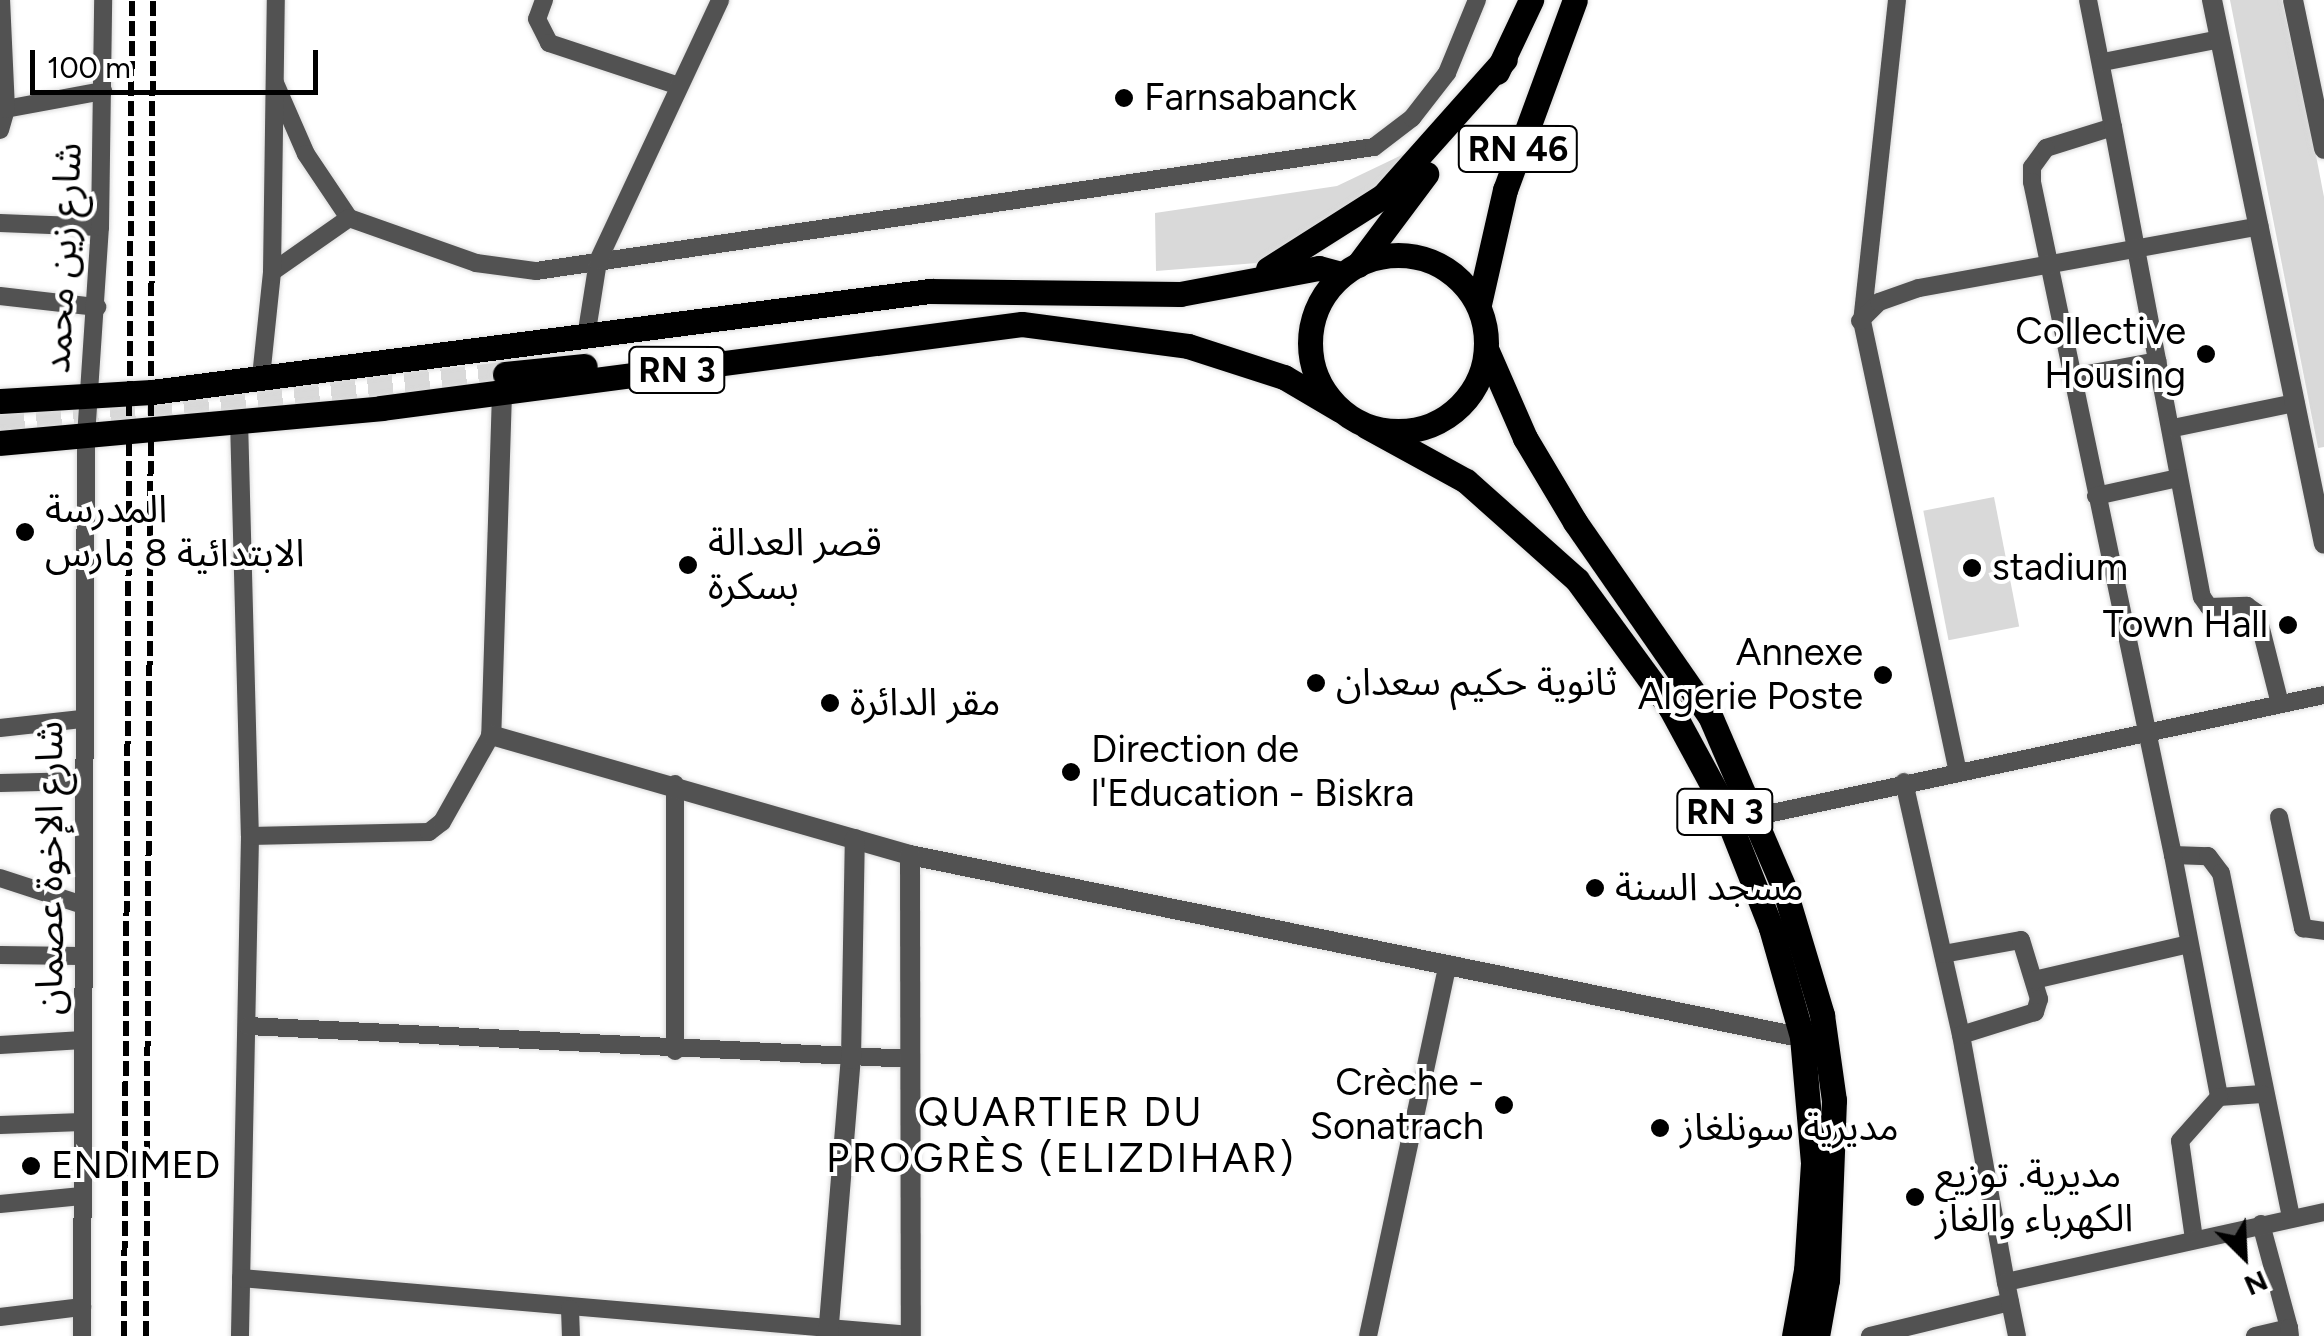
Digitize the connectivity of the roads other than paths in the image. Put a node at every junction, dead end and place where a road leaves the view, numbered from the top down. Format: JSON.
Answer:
{"nodes":[{"id":1,"x":1,"y":0,"type":"edge"},
{"id":2,"x":103,"y":0,"type":"edge"},
{"id":3,"x":276,"y":0,"type":"edge"},
{"id":4,"x":544,"y":0,"type":"edge"},
{"id":5,"x":720,"y":0,"type":"edge"},
{"id":6,"x":1477,"y":0,"type":"edge"},
{"id":7,"x":1532,"y":0,"type":"edge"},
{"id":8,"x":1576,"y":0,"type":"edge"},
{"id":9,"x":1898,"y":0,"type":"edge"},
{"id":10,"x":2088,"y":0,"type":"edge"},
{"id":11,"x":2212,"y":0,"type":"edge"},
{"id":12,"x":2293,"y":0,"type":"edge"},
{"id":13,"x":2220,"y":38,"type":"junction"},
{"id":14,"x":1505,"y":60,"type":"junction"},
{"id":15,"x":2103,"y":62,"type":"junction"},
{"id":16,"x":275,"y":83,"type":"junction"},
{"id":17,"x":679,"y":86,"type":"junction"},
{"id":18,"x":102,"y":91,"type":"junction"},
{"id":19,"x":3,"y":110,"type":"edge"},
{"id":20,"x":2113,"y":127,"type":"junction"},
{"id":21,"x":0,"y":130,"type":"edge"},
{"id":22,"x":2324,"y":149,"type":"edge"},
{"id":23,"x":349,"y":218,"type":"junction"},
{"id":24,"x":0,"y":223,"type":"edge"},
{"id":25,"x":100,"y":226,"type":"junction"},
{"id":26,"x":2258,"y":226,"type":"junction"},
{"id":27,"x":2138,"y":248,"type":"junction"},
{"id":28,"x":598,"y":261,"type":"junction"},
{"id":29,"x":2046,"y":266,"type":"junction"},
{"id":30,"x":1350,"y":269,"type":"junction"},
{"id":31,"x":272,"y":272,"type":"junction"},
{"id":32,"x":1226,"y":288,"type":"junction"},
{"id":33,"x":992,"y":292,"type":"junction"},
{"id":34,"x":0,"y":296,"type":"edge"},
{"id":35,"x":1480,"y":304,"type":"junction"},
{"id":36,"x":97,"y":306,"type":"junction"},
{"id":37,"x":1856,"y":322,"type":"junction"},
{"id":38,"x":586,"y":337,"type":"junction"},
{"id":39,"x":1486,"y":351,"type":"junction"},
{"id":40,"x":2158,"y":361,"type":"junction"},
{"id":41,"x":261,"y":377,"type":"junction"},
{"id":42,"x":504,"y":377,"type":"junction"},
{"id":43,"x":2071,"y":377,"type":"junction"},
{"id":44,"x":88,"y":399,"type":"junction"},
{"id":45,"x":0,"y":401,"type":"edge"},
{"id":46,"x":2295,"y":403,"type":"junction"},
{"id":47,"x":1340,"y":410,"type":"junction"},
{"id":48,"x":239,"y":420,"type":"junction"},
{"id":49,"x":1366,"y":426,"type":"junction"},
{"id":50,"x":2173,"y":428,"type":"junction"},
{"id":51,"x":86,"y":437,"type":"junction"},
{"id":52,"x":0,"y":443,"type":"edge"},
{"id":53,"x":2316,"y":466,"type":"edge"},
{"id":54,"x":2178,"y":478,"type":"junction"},
{"id":55,"x":2096,"y":496,"type":"junction"},
{"id":56,"x":2324,"y":544,"type":"edge"},
{"id":57,"x":2324,"y":695,"type":"edge"},
{"id":58,"x":2280,"y":704,"type":"junction"},
{"id":59,"x":82,"y":719,"type":"junction"},
{"id":60,"x":0,"y":728,"type":"edge"},
{"id":61,"x":2146,"y":733,"type":"junction"},
{"id":62,"x":491,"y":735,"type":"junction"},
{"id":63,"x":1958,"y":772,"type":"junction"},
{"id":64,"x":82,"y":781,"type":"junction"},
{"id":65,"x":1904,"y":782,"type":"junction"},
{"id":66,"x":0,"y":783,"type":"edge"},
{"id":67,"x":675,"y":784,"type":"junction"},
{"id":68,"x":1756,"y":813,"type":"junction"},
{"id":69,"x":2279,"y":817,"type":"dead end"},
{"id":70,"x":1731,"y":827,"type":"junction"},
{"id":71,"x":250,"y":836,"type":"junction"},
{"id":72,"x":855,"y":839,"type":"junction"},
{"id":73,"x":910,"y":855,"type":"junction"},
{"id":74,"x":2173,"y":856,"type":"junction"},
{"id":75,"x":0,"y":878,"type":"edge"},
{"id":76,"x":80,"y":904,"type":"junction"},
{"id":77,"x":2324,"y":931,"type":"edge"},
{"id":78,"x":2189,"y":944,"type":"junction"},
{"id":79,"x":1943,"y":954,"type":"junction"},
{"id":80,"x":0,"y":955,"type":"edge"},
{"id":81,"x":82,"y":956,"type":"junction"},
{"id":82,"x":1447,"y":966,"type":"junction"},
{"id":83,"x":2034,"y":980,"type":"junction"},
{"id":84,"x":248,"y":1026,"type":"junction"},
{"id":85,"x":1961,"y":1035,"type":"junction"},
{"id":86,"x":83,"y":1040,"type":"junction"},
{"id":87,"x":1814,"y":1040,"type":"junction"},
{"id":88,"x":0,"y":1044,"type":"edge"},
{"id":89,"x":676,"y":1050,"type":"junction"},
{"id":90,"x":851,"y":1059,"type":"junction"},
{"id":91,"x":912,"y":1059,"type":"junction"},
{"id":92,"x":2262,"y":1094,"type":"junction"},
{"id":93,"x":2219,"y":1097,"type":"junction"},
{"id":94,"x":82,"y":1122,"type":"junction"},
{"id":95,"x":0,"y":1125,"type":"edge"},
{"id":96,"x":82,"y":1196,"type":"junction"},
{"id":97,"x":0,"y":1204,"type":"edge"},
{"id":98,"x":1821,"y":1209,"type":"junction"},
{"id":99,"x":2324,"y":1212,"type":"edge"},
{"id":100,"x":2291,"y":1218,"type":"junction"},
{"id":101,"x":2261,"y":1224,"type":"junction"},
{"id":102,"x":2194,"y":1239,"type":"junction"},
{"id":103,"x":241,"y":1278,"type":"junction"},
{"id":104,"x":2006,"y":1282,"type":"junction"},
{"id":105,"x":2010,"y":1302,"type":"junction"},
{"id":106,"x":82,"y":1307,"type":"junction"},
{"id":107,"x":570,"y":1309,"type":"junction"},
{"id":108,"x":0,"y":1317,"type":"edge"},
{"id":109,"x":2290,"y":1332,"type":"edge"},
{"id":110,"x":828,"y":1333,"type":"edge"},
{"id":111,"x":82,"y":1336,"type":"edge"},
{"id":112,"x":240,"y":1336,"type":"edge"},
{"id":113,"x":571,"y":1336,"type":"edge"},
{"id":114,"x":912,"y":1336,"type":"edge"},
{"id":115,"x":1368,"y":1336,"type":"edge"},
{"id":116,"x":1794,"y":1336,"type":"edge"},
{"id":117,"x":1816,"y":1336,"type":"edge"},
{"id":118,"x":1870,"y":1336,"type":"edge"},
{"id":119,"x":2018,"y":1336,"type":"edge"},
{"id":120,"x":2255,"y":1336,"type":"edge"}],
"edges":[{"from":1,"to":19,"type":"street"},
{"from":2,"to":18,"type":"street","name":"شارع زين محمد"},
{"from":3,"to":16,"type":"street"},
{"from":4,"to":17,"type":"street"},
{"from":5,"to":17,"type":"street"},
{"from":6,"to":28,"type":"street"},
{"from":7,"to":14,"type":"main road","number":"RN 46"},
{"from":8,"to":35,"type":"main road","number":"RN 46"},
{"from":9,"to":37,"type":"street"},
{"from":10,"to":15,"type":"street"},
{"from":11,"to":13,"type":"street"},
{"from":12,"to":22,"type":"street"},
{"from":13,"to":15,"type":"street"},
{"from":13,"to":26,"type":"street"},
{"from":14,"to":30,"type":"main road","number":"RN 46"},
{"from":14,"to":32,"type":"main road"},
{"from":15,"to":20,"type":"street"},
{"from":16,"to":23,"type":"street"},
{"from":16,"to":31,"type":"street"},
{"from":17,"to":28,"type":"street"},
{"from":18,"to":19,"type":"street"},
{"from":18,"to":25,"type":"street","name":"شارع زين محمد"},
{"from":19,"to":21,"type":"street"},
{"from":20,"to":27,"type":"street"},
{"from":20,"to":29,"type":"street"},
{"from":23,"to":28,"type":"street"},
{"from":23,"to":31,"type":"street"},
{"from":24,"to":25,"type":"street"},
{"from":25,"to":36,"type":"street","name":"شارع زين محمد"},
{"from":26,"to":27,"type":"street"},
{"from":26,"to":46,"type":"street"},
{"from":27,"to":29,"type":"street"},
{"from":27,"to":40,"type":"street"},
{"from":28,"to":38,"type":"street"},
{"from":29,"to":37,"type":"street"},
{"from":29,"to":43,"type":"street"},
{"from":30,"to":32,"type":"main road","number":"RN 3"},
{"from":30,"to":35,"type":"main road"},
{"from":30,"to":47,"type":"main road"},
{"from":31,"to":41,"type":"street"},
{"from":32,"to":33,"type":"main road","number":"RN 3"},
{"from":33,"to":38,"type":"main road","number":"RN 3"},
{"from":33,"to":42,"type":"main road","number":"RN 3"},
{"from":34,"to":36,"type":"street"},
{"from":35,"to":39,"type":"main road"},
{"from":36,"to":44,"type":"street","name":"شارع زين محمد"},
{"from":37,"to":63,"type":"street"},
{"from":38,"to":41,"type":"main road","number":"RN 3"},
{"from":39,"to":49,"type":"main road"},
{"from":39,"to":68,"type":"main road","number":"RN 3"},
{"from":40,"to":43,"type":"street"},
{"from":40,"to":50,"type":"street"},
{"from":41,"to":44,"type":"main road","number":"RN 3"},
{"from":42,"to":47,"type":"main road","number":"RN 3"},
{"from":42,"to":48,"type":"main road","number":"RN 3"},
{"from":42,"to":62,"type":"street"},
{"from":43,"to":55,"type":"street"},
{"from":44,"to":45,"type":"main road","number":"RN 3"},
{"from":44,"to":51,"type":"street","name":"شارع الإخوة عصمان"},
{"from":46,"to":50,"type":"street"},
{"from":46,"to":53,"type":"street"},
{"from":47,"to":49,"type":"main road"},
{"from":48,"to":51,"type":"main road","number":"RN 3"},
{"from":48,"to":71,"type":"street"},
{"from":49,"to":70,"type":"main road","number":"RN 3"},
{"from":50,"to":54,"type":"street"},
{"from":51,"to":52,"type":"main road","number":"RN 3"},
{"from":51,"to":59,"type":"street","name":"شارع الإخوة عصمان"},
{"from":53,"to":56,"type":"street"},
{"from":54,"to":55,"type":"street"},
{"from":54,"to":58,"type":"street"},
{"from":55,"to":61,"type":"street"},
{"from":57,"to":58,"type":"street"},
{"from":58,"to":61,"type":"street"},
{"from":59,"to":60,"type":"street"},
{"from":59,"to":64,"type":"street","name":"شارع الإخوة عصمان"},
{"from":61,"to":63,"type":"street"},
{"from":61,"to":74,"type":"street"},
{"from":62,"to":67,"type":"street"},
{"from":62,"to":71,"type":"street"},
{"from":63,"to":65,"type":"street"},
{"from":64,"to":66,"type":"street"},
{"from":64,"to":76,"type":"street","name":"شارع الإخوة عصمان"},
{"from":65,"to":68,"type":"street"},
{"from":65,"to":79,"type":"street"},
{"from":67,"to":72,"type":"street"},
{"from":67,"to":89,"type":"street"},
{"from":68,"to":70,"type":"street"},
{"from":68,"to":87,"type":"main road","number":"RN 3"},
{"from":69,"to":77,"type":"street"},
{"from":70,"to":87,"type":"main road","number":"RN 3"},
{"from":71,"to":84,"type":"street"},
{"from":72,"to":73,"type":"street"},
{"from":72,"to":90,"type":"street"},
{"from":73,"to":82,"type":"street"},
{"from":73,"to":91,"type":"street"},
{"from":74,"to":78,"type":"street"},
{"from":74,"to":92,"type":"street"},
{"from":75,"to":76,"type":"street"},
{"from":76,"to":81,"type":"street","name":"شارع الإخوة عصمان"},
{"from":78,"to":83,"type":"street"},
{"from":78,"to":93,"type":"street"},
{"from":79,"to":83,"type":"street"},
{"from":79,"to":85,"type":"street"},
{"from":80,"to":81,"type":"street"},
{"from":81,"to":86,"type":"street","name":"شارع الإخوة عصمان"},
{"from":82,"to":87,"type":"street"},
{"from":82,"to":115,"type":"street"},
{"from":83,"to":85,"type":"street"},
{"from":84,"to":89,"type":"street"},
{"from":84,"to":103,"type":"street"},
{"from":85,"to":104,"type":"street"},
{"from":86,"to":88,"type":"street"},
{"from":86,"to":94,"type":"street","name":"شارع الإخوة عصمان"},
{"from":87,"to":98,"type":"main road","number":"RN 3"},
{"from":89,"to":90,"type":"street"},
{"from":90,"to":91,"type":"street"},
{"from":90,"to":110,"type":"street"},
{"from":91,"to":114,"type":"street"},
{"from":92,"to":93,"type":"street"},
{"from":92,"to":100,"type":"street"},
{"from":93,"to":102,"type":"street"},
{"from":94,"to":95,"type":"street"},
{"from":94,"to":96,"type":"street","name":"شارع الإخوة عصمان"},
{"from":96,"to":97,"type":"street"},
{"from":96,"to":106,"type":"street","name":"شارع الإخوة عصمان"},
{"from":98,"to":116,"type":"main road","number":"RN 3"},
{"from":98,"to":117,"type":"main road","number":"RN 3"},
{"from":99,"to":100,"type":"street"},
{"from":100,"to":101,"type":"street"},
{"from":101,"to":102,"type":"street"},
{"from":101,"to":109,"type":"street"},
{"from":102,"to":104,"type":"street"},
{"from":103,"to":107,"type":"street"},
{"from":103,"to":112,"type":"street"},
{"from":104,"to":105,"type":"street"},
{"from":105,"to":118,"type":"street"},
{"from":105,"to":119,"type":"street"},
{"from":106,"to":108,"type":"street"},
{"from":106,"to":111,"type":"street","name":"شارع الإخوة عصمان"},
{"from":107,"to":110,"type":"street"},
{"from":107,"to":113,"type":"street"},
{"from":109,"to":120,"type":"street"},
{"from":110,"to":114,"type":"street"}]}
